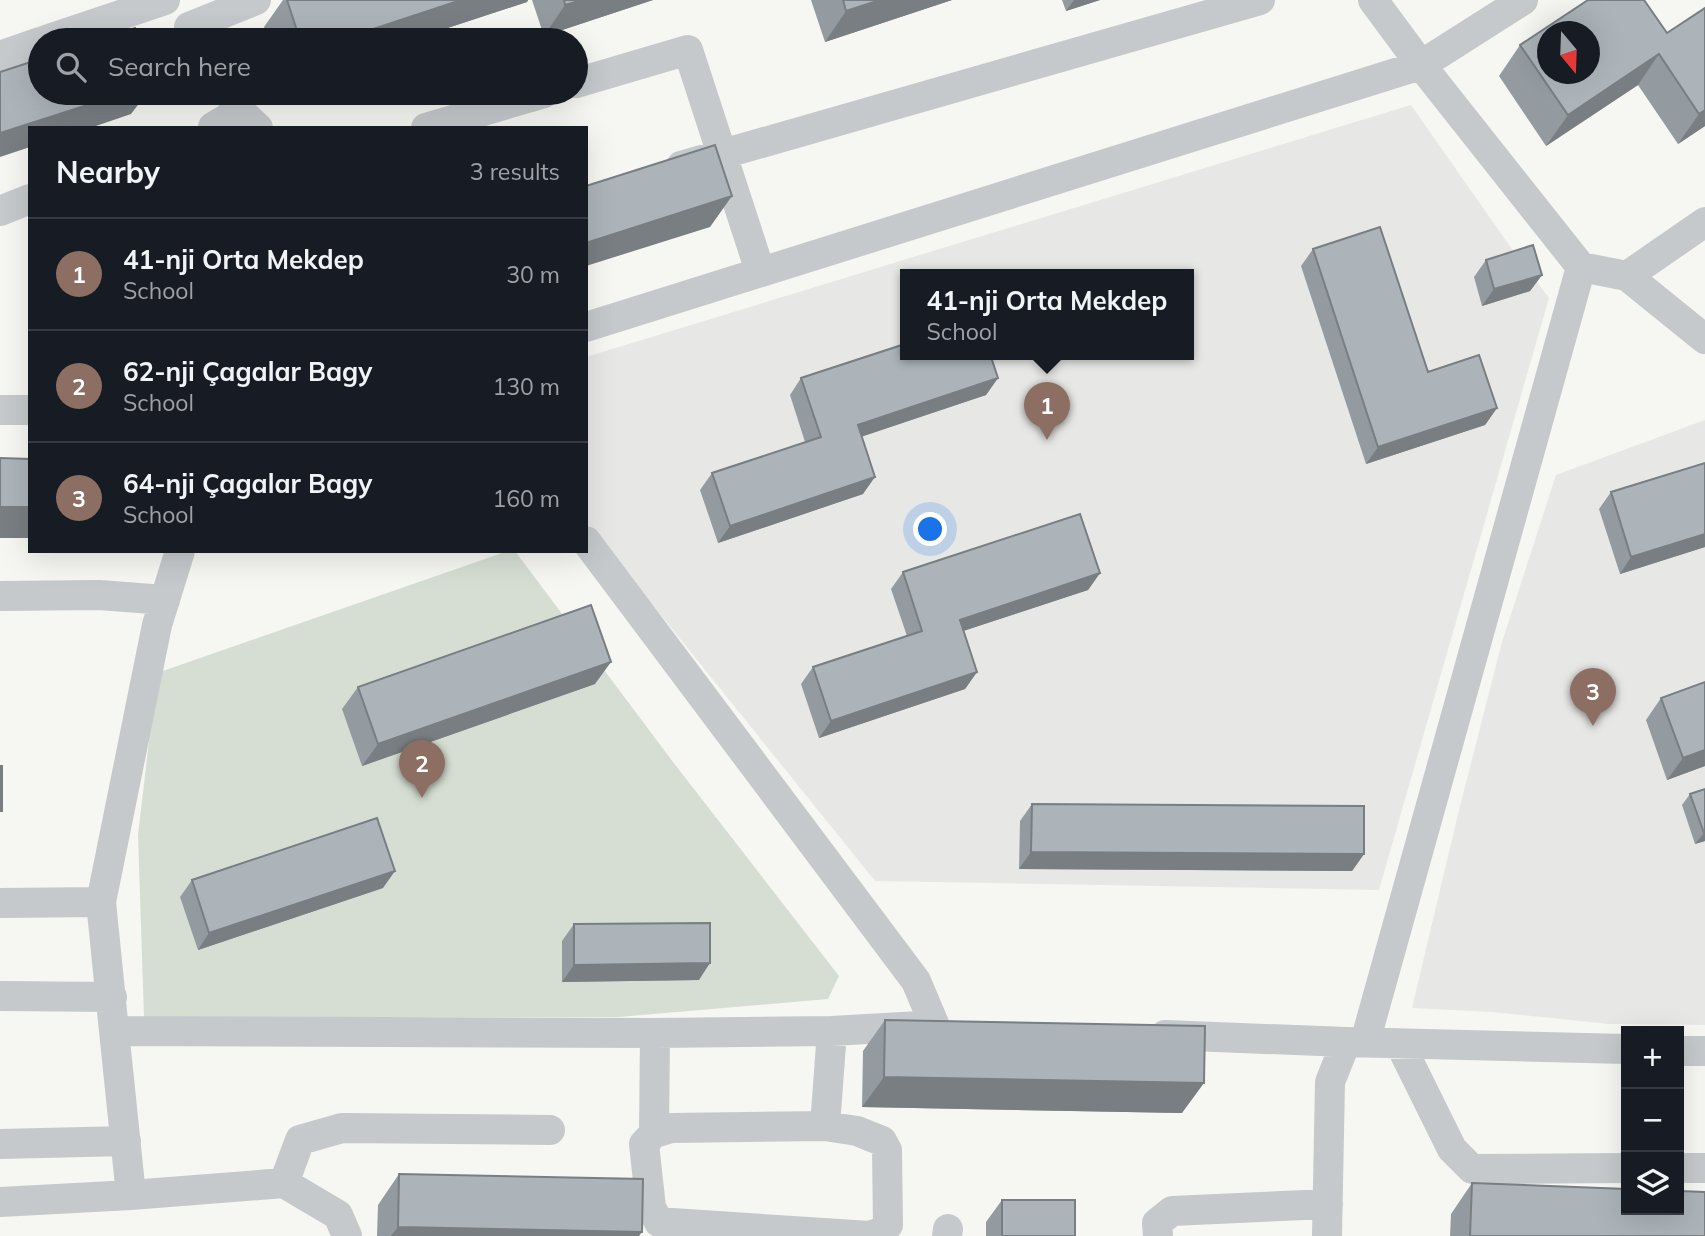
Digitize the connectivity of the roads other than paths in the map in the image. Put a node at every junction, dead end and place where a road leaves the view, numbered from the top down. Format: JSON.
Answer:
{"nodes":[{"id":1,"x":166,"y":0,"type":"edge"},
{"id":2,"x":256,"y":0,"type":"edge"},
{"id":3,"x":1260,"y":0,"type":"edge"},
{"id":4,"x":1373,"y":0,"type":"edge"},
{"id":5,"x":1523,"y":0,"type":"edge"},
{"id":6,"x":82,"y":28,"type":"edge"},
{"id":7,"x":189,"y":28,"type":"edge"},
{"id":8,"x":203,"y":28,"type":"edge"},
{"id":9,"x":28,"y":46,"type":"edge"},
{"id":10,"x":0,"y":56,"type":"edge"},
{"id":11,"x":1421,"y":65,"type":"junction"},
{"id":12,"x":588,"y":79,"type":"edge"},
{"id":13,"x":504,"y":105,"type":"edge"},
{"id":14,"x":243,"y":110,"type":"edge"},
{"id":15,"x":214,"y":126,"type":"edge"},
{"id":16,"x":433,"y":126,"type":"edge"},
{"id":17,"x":721,"y":155,"type":"junction"},
{"id":18,"x":660,"y":172,"type":"edge"},
{"id":19,"x":28,"y":200,"type":"edge"},
{"id":20,"x":0,"y":211,"type":"edge"},
{"id":21,"x":1705,"y":222,"type":"edge"},
{"id":22,"x":1581,"y":267,"type":"junction"},
{"id":23,"x":760,"y":271,"type":"junction"},
{"id":24,"x":1627,"y":276,"type":"junction"},
{"id":25,"x":588,"y":326,"type":"edge"},
{"id":26,"x":1705,"y":339,"type":"edge"},
{"id":27,"x":0,"y":410,"type":"edge"},
{"id":28,"x":28,"y":410,"type":"edge"},
{"id":29,"x":588,"y":544,"type":"edge"},
{"id":30,"x":179,"y":553,"type":"edge"},
{"id":31,"x":0,"y":596,"type":"edge"},
{"id":32,"x":165,"y":600,"type":"junction"},
{"id":33,"x":101,"y":902,"type":"junction"},
{"id":34,"x":0,"y":903,"type":"edge"},
{"id":35,"x":0,"y":996,"type":"edge"},
{"id":36,"x":112,"y":997,"type":"junction"},
{"id":37,"x":114,"y":1031,"type":"junction"},
{"id":38,"x":832,"y":1031,"type":"junction"},
{"id":39,"x":654,"y":1033,"type":"junction"},
{"id":40,"x":1141,"y":1034,"type":"edge"},
{"id":41,"x":1356,"y":1042,"type":"junction"},
{"id":42,"x":1400,"y":1044,"type":"junction"},
{"id":43,"x":1621,"y":1049,"type":"edge"},
{"id":44,"x":1684,"y":1051,"type":"edge"},
{"id":45,"x":1705,"y":1051,"type":"edge"},
{"id":46,"x":825,"y":1125,"type":"junction"},
{"id":47,"x":550,"y":1130,"type":"dead end"},
{"id":48,"x":654,"y":1133,"type":"junction"},
{"id":49,"x":126,"y":1141,"type":"junction"},
{"id":50,"x":0,"y":1144,"type":"edge"},
{"id":51,"x":1621,"y":1168,"type":"edge"},
{"id":52,"x":1684,"y":1168,"type":"edge"},
{"id":53,"x":1705,"y":1168,"type":"edge"},
{"id":54,"x":284,"y":1183,"type":"junction"},
{"id":55,"x":131,"y":1195,"type":"junction"},
{"id":56,"x":0,"y":1202,"type":"edge"},
{"id":57,"x":1328,"y":1204,"type":"junction"},
{"id":58,"x":347,"y":1236,"type":"edge"},
{"id":59,"x":1158,"y":1236,"type":"edge"},
{"id":60,"x":1327,"y":1236,"type":"edge"}],
"edges":[{"from":1,"to":6,"type":"street"},
{"from":1,"to":7,"type":"street"},
{"from":2,"to":8,"type":"street"},
{"from":3,"to":17,"type":"street"},
{"from":4,"to":11,"type":"street"},
{"from":5,"to":11,"type":"street"},
{"from":9,"to":10,"type":"street"},
{"from":11,"to":22,"type":"street"},
{"from":11,"to":23,"type":"street"},
{"from":12,"to":17,"type":"street"},
{"from":13,"to":16,"type":"street"},
{"from":14,"to":15,"type":"street"},
{"from":17,"to":18,"type":"street"},
{"from":17,"to":23,"type":"street"},
{"from":19,"to":20,"type":"street"},
{"from":21,"to":24,"type":"street"},
{"from":22,"to":24,"type":"street"},
{"from":22,"to":41,"type":"street"},
{"from":23,"to":25,"type":"street"},
{"from":24,"to":26,"type":"street"},
{"from":27,"to":28,"type":"street"},
{"from":29,"to":38,"type":"street"},
{"from":30,"to":32,"type":"street"},
{"from":31,"to":32,"type":"street"},
{"from":32,"to":33,"type":"street"},
{"from":33,"to":34,"type":"street"},
{"from":33,"to":36,"type":"street"},
{"from":35,"to":36,"type":"street"},
{"from":36,"to":37,"type":"street"},
{"from":37,"to":39,"type":"street"},
{"from":37,"to":49,"type":"street"},
{"from":38,"to":39,"type":"street"},
{"from":38,"to":46,"type":"street"},
{"from":39,"to":48,"type":"street"},
{"from":40,"to":41,"type":"street"},
{"from":41,"to":42,"type":"street"},
{"from":41,"to":57,"type":"street"},
{"from":42,"to":43,"type":"street"},
{"from":42,"to":51,"type":"street"},
{"from":44,"to":45,"type":"street"},
{"from":46,"to":48,"type":"street"},
{"from":46,"to":48,"type":"street"},
{"from":47,"to":54,"type":"street"},
{"from":49,"to":50,"type":"street"},
{"from":49,"to":55,"type":"street"},
{"from":52,"to":53,"type":"street"},
{"from":54,"to":55,"type":"street"},
{"from":54,"to":58,"type":"street"},
{"from":55,"to":56,"type":"street"},
{"from":57,"to":59,"type":"street"},
{"from":57,"to":60,"type":"street"}]}
